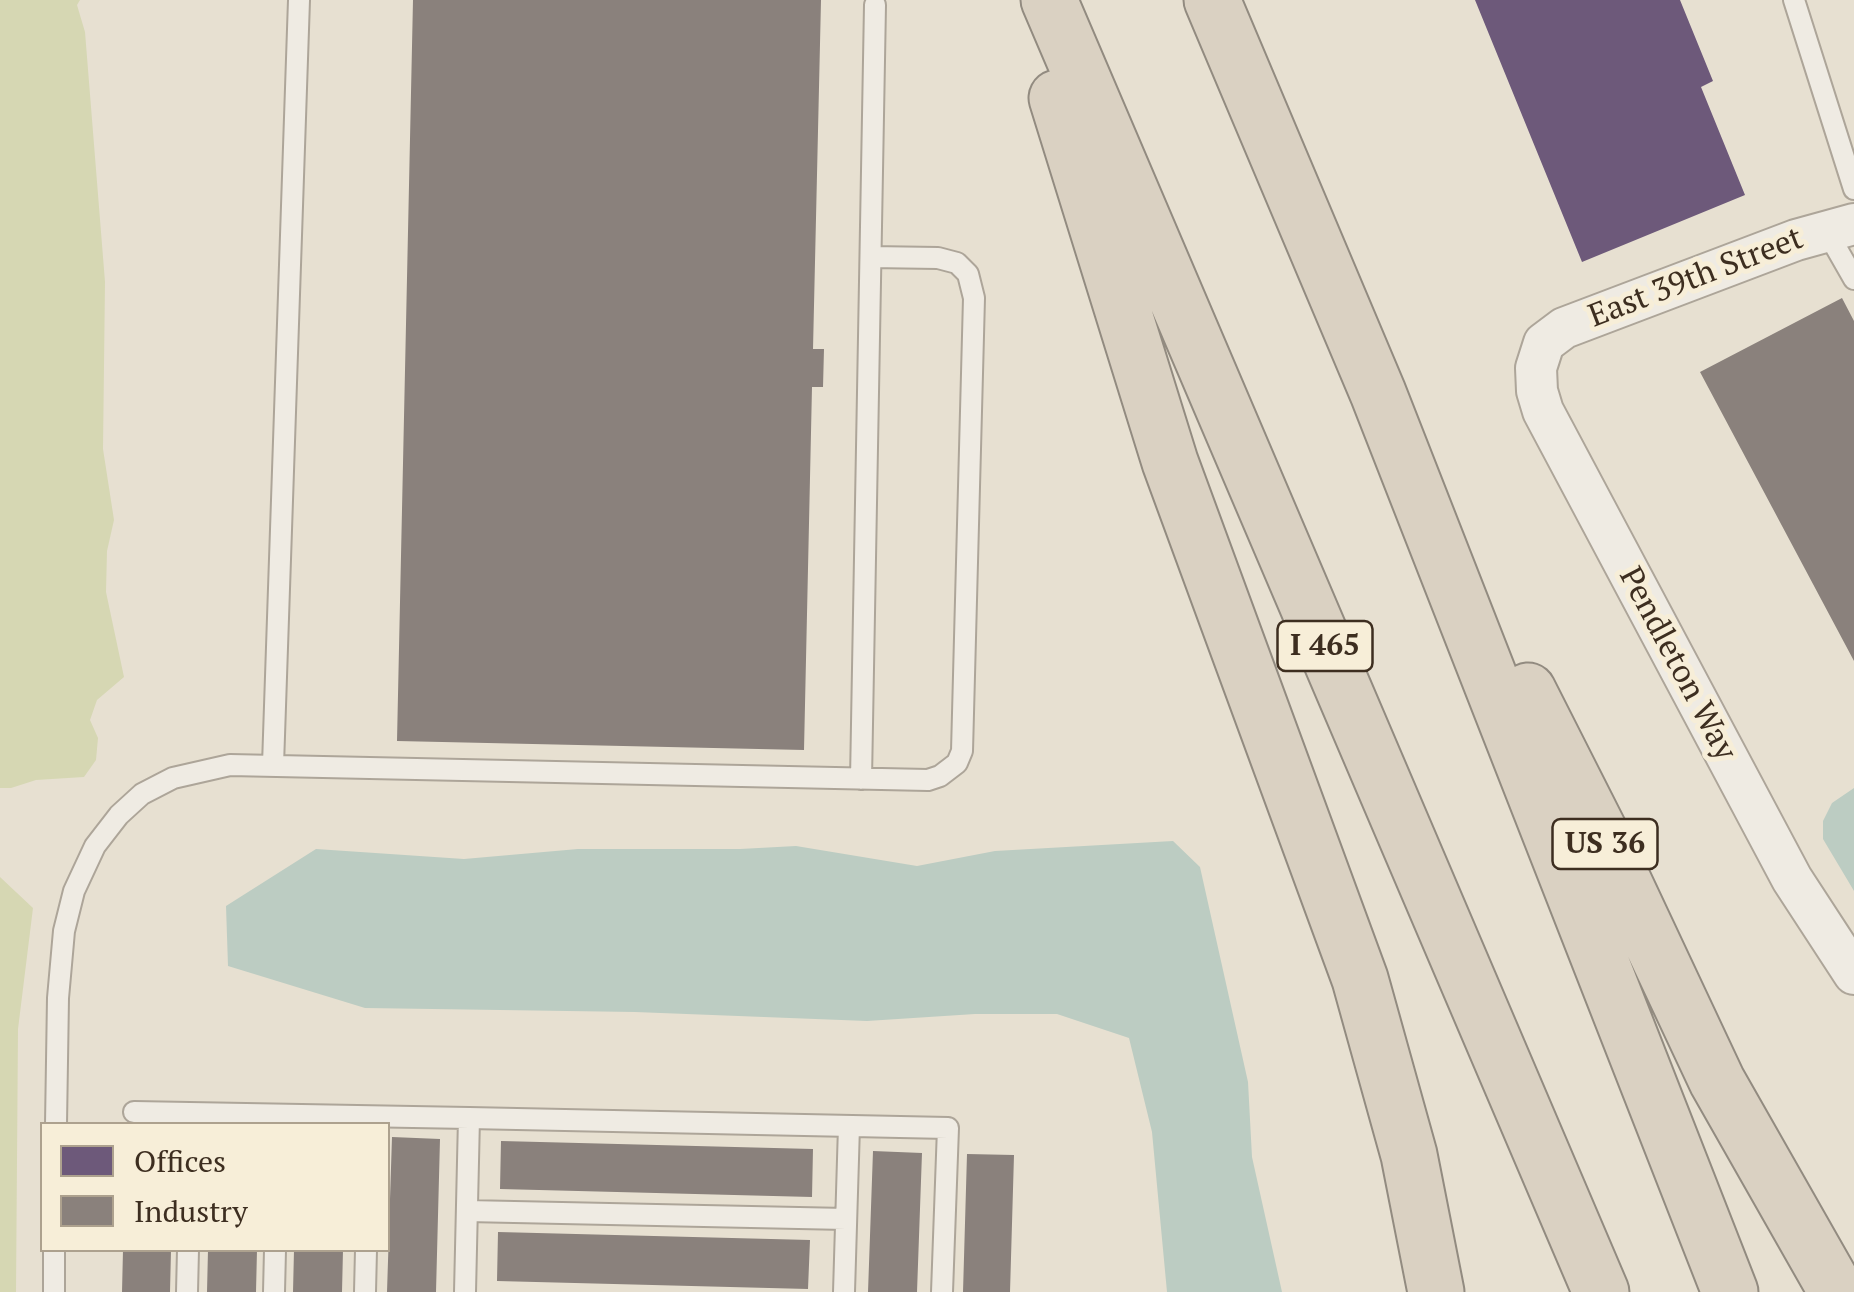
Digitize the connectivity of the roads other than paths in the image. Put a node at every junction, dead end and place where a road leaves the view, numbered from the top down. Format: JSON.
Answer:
{"nodes":[{"id":1,"x":299,"y":0,"type":"edge"},
{"id":2,"x":1027,"y":0,"type":"edge"},
{"id":3,"x":1049,"y":0,"type":"edge"},
{"id":4,"x":1212,"y":0,"type":"edge"},
{"id":5,"x":1794,"y":0,"type":"edge"},
{"id":6,"x":875,"y":5,"type":"dead end"},
{"id":7,"x":1854,"y":189,"type":"edge"},
{"id":8,"x":1840,"y":227,"type":"edge"},
{"id":9,"x":871,"y":256,"type":"junction"},
{"id":10,"x":1854,"y":280,"type":"edge"},
{"id":11,"x":1544,"y":343,"type":"joint"},
{"id":12,"x":1378,"y":393,"type":"junction"},
{"id":13,"x":273,"y":765,"type":"junction"},
{"id":14,"x":861,"y":779,"type":"junction"},
{"id":15,"x":1854,"y":974,"type":"edge"},
{"id":16,"x":134,"y":1112,"type":"dead end"},
{"id":17,"x":469,"y":1118,"type":"junction"},
{"id":18,"x":191,"y":1119,"type":"edge"},
{"id":19,"x":278,"y":1120,"type":"edge"},
{"id":20,"x":368,"y":1120,"type":"edge"},
{"id":21,"x":56,"y":1122,"type":"edge"},
{"id":22,"x":849,"y":1126,"type":"junction"},
{"id":23,"x":467,"y":1212,"type":"junction"},
{"id":24,"x":846,"y":1219,"type":"junction"},
{"id":25,"x":54,"y":1252,"type":"edge"},
{"id":26,"x":188,"y":1252,"type":"edge"},
{"id":27,"x":275,"y":1252,"type":"edge"},
{"id":28,"x":366,"y":1252,"type":"edge"},
{"id":29,"x":54,"y":1292,"type":"edge"},
{"id":30,"x":187,"y":1292,"type":"edge"},
{"id":31,"x":274,"y":1292,"type":"edge"},
{"id":32,"x":365,"y":1292,"type":"edge"},
{"id":33,"x":465,"y":1292,"type":"edge"},
{"id":34,"x":844,"y":1292,"type":"edge"},
{"id":35,"x":942,"y":1292,"type":"edge"},
{"id":36,"x":1436,"y":1292,"type":"edge"},
{"id":37,"x":1601,"y":1292,"type":"edge"},
{"id":38,"x":1730,"y":1292,"type":"edge"},
{"id":39,"x":1837,"y":1292,"type":"edge"}],
"edges":[{"from":1,"to":13,"type":"lane"},
{"from":2,"to":36,"type":"highway"},
{"from":3,"to":37,"type":"highway","number":"I 465"},
{"from":4,"to":12,"type":"highway"},
{"from":5,"to":7,"type":"lane"},
{"from":6,"to":9,"type":"lane"},
{"from":8,"to":10,"type":"lane"},
{"from":8,"to":11,"type":"street","name":"East 39th Street"},
{"from":9,"to":14,"type":"lane"},
{"from":9,"to":14,"type":"lane"},
{"from":11,"to":15,"type":"street","name":"Pendleton Way"},
{"from":12,"to":38,"type":"highway"},
{"from":12,"to":39,"type":"highway","number":"US 36"},
{"from":13,"to":14,"type":"lane"},
{"from":13,"to":21,"type":"lane"},
{"from":16,"to":18,"type":"lane"},
{"from":17,"to":20,"type":"lane"},
{"from":17,"to":22,"type":"lane"},
{"from":17,"to":23,"type":"lane"},
{"from":18,"to":19,"type":"lane"},
{"from":19,"to":20,"type":"lane"},
{"from":22,"to":24,"type":"lane"},
{"from":22,"to":35,"type":"lane"},
{"from":23,"to":24,"type":"lane"},
{"from":23,"to":33,"type":"lane"},
{"from":24,"to":34,"type":"lane"},
{"from":25,"to":29,"type":"lane"},
{"from":26,"to":30,"type":"lane"},
{"from":27,"to":31,"type":"lane"},
{"from":28,"to":32,"type":"lane"}]}
